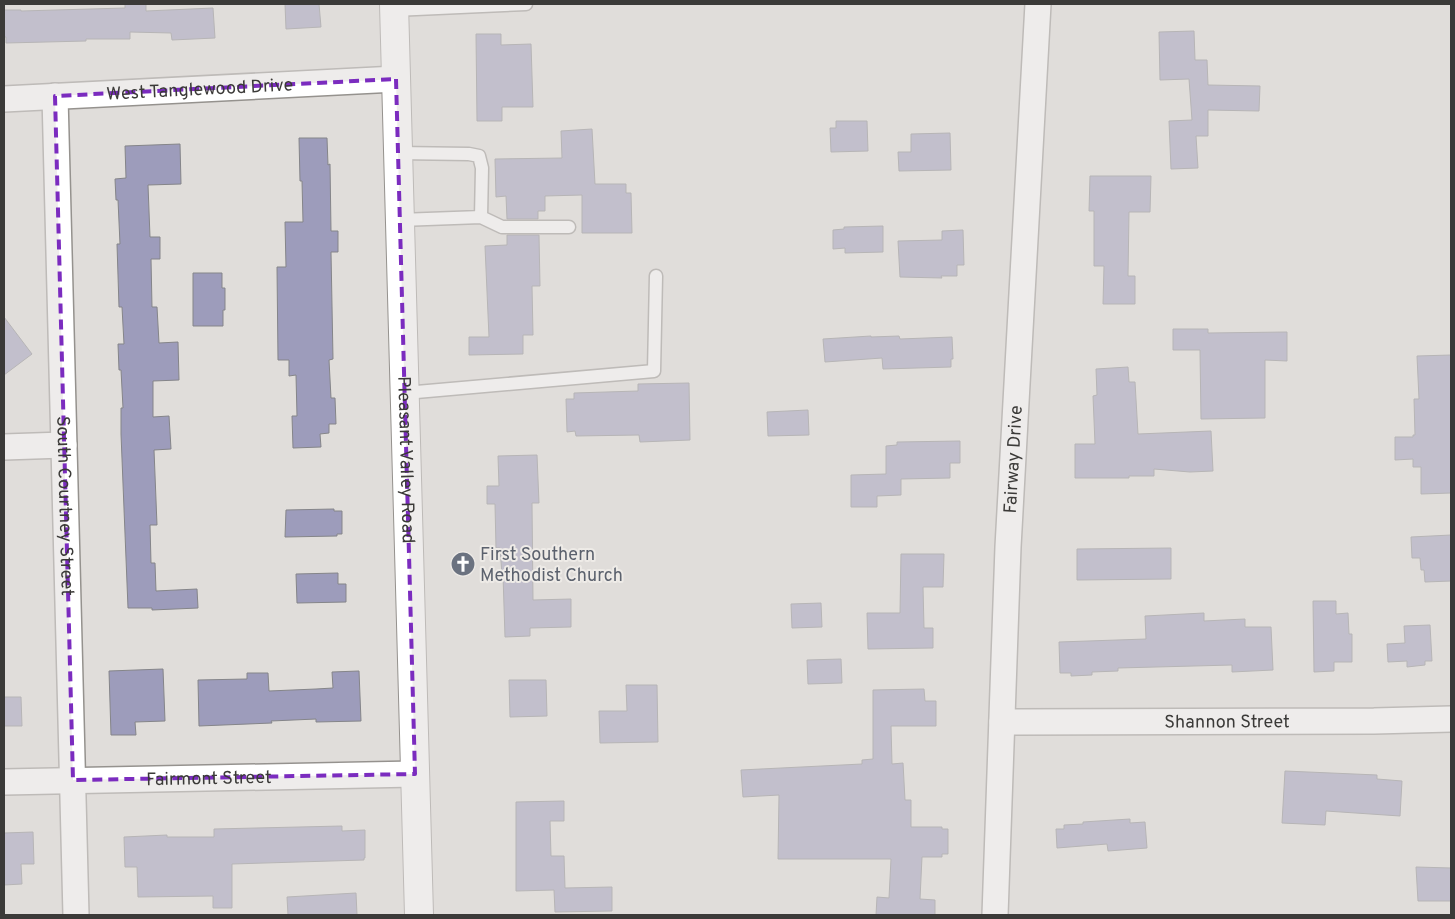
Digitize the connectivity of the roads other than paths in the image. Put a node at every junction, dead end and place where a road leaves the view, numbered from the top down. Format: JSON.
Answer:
{"nodes":[{"id":1,"x":526,"y":4,"type":"edge"},
{"id":2,"x":1038,"y":4,"type":"edge"},
{"id":3,"x":394,"y":7,"type":"edge"},
{"id":4,"x":396,"y":79,"type":"junction"},
{"id":5,"x":54,"y":96,"type":"junction"},
{"id":6,"x":4,"y":99,"type":"edge"},
{"id":7,"x":398,"y":153,"type":"junction"},
{"id":8,"x":482,"y":217,"type":"junction"},
{"id":9,"x":400,"y":220,"type":"junction"},
{"id":10,"x":569,"y":227,"type":"dead end"},
{"id":11,"x":656,"y":276,"type":"dead end"},
{"id":12,"x":404,"y":392,"type":"junction"},
{"id":13,"x":64,"y":445,"type":"junction"},
{"id":14,"x":4,"y":447,"type":"edge"},
{"id":15,"x":1451,"y":719,"type":"edge"},
{"id":16,"x":1002,"y":722,"type":"junction"},
{"id":17,"x":415,"y":774,"type":"junction"},
{"id":18,"x":73,"y":780,"type":"junction"},
{"id":19,"x":4,"y":782,"type":"edge"},
{"id":20,"x":76,"y":915,"type":"edge"},
{"id":21,"x":419,"y":915,"type":"edge"},
{"id":22,"x":995,"y":915,"type":"edge"}],
"edges":[{"from":1,"to":3,"type":"lane"},
{"from":2,"to":16,"type":"street","name":"Fairway Drive"},
{"from":3,"to":4,"type":"street","name":"Pleasant Valley Road"},
{"from":4,"to":5,"type":"street","name":"West Tanglewood Drive"},
{"from":4,"to":7,"type":"street","name":"Pleasant Valley Road"},
{"from":5,"to":6,"type":"street","name":"West Tanglewood Drive"},
{"from":5,"to":13,"type":"street","name":"South Courtney Street"},
{"from":7,"to":8,"type":"lane"},
{"from":7,"to":9,"type":"street","name":"Pleasant Valley Road"},
{"from":8,"to":9,"type":"lane"},
{"from":8,"to":10,"type":"lane"},
{"from":9,"to":12,"type":"street","name":"Pleasant Valley Road"},
{"from":11,"to":12,"type":"lane"},
{"from":12,"to":17,"type":"street","name":"Pleasant Valley Road"},
{"from":13,"to":14,"type":"street"},
{"from":13,"to":18,"type":"street","name":"South Courtney Street"},
{"from":15,"to":16,"type":"street","name":"Shannon Street"},
{"from":16,"to":22,"type":"street","name":"Fairway Drive"},
{"from":17,"to":18,"type":"street","name":"Fairmont Street"},
{"from":17,"to":21,"type":"street","name":"Pleasant Valley Road"},
{"from":18,"to":19,"type":"street","name":"Fairmont Street"},
{"from":18,"to":20,"type":"street","name":"South Courtney Street"}]}
